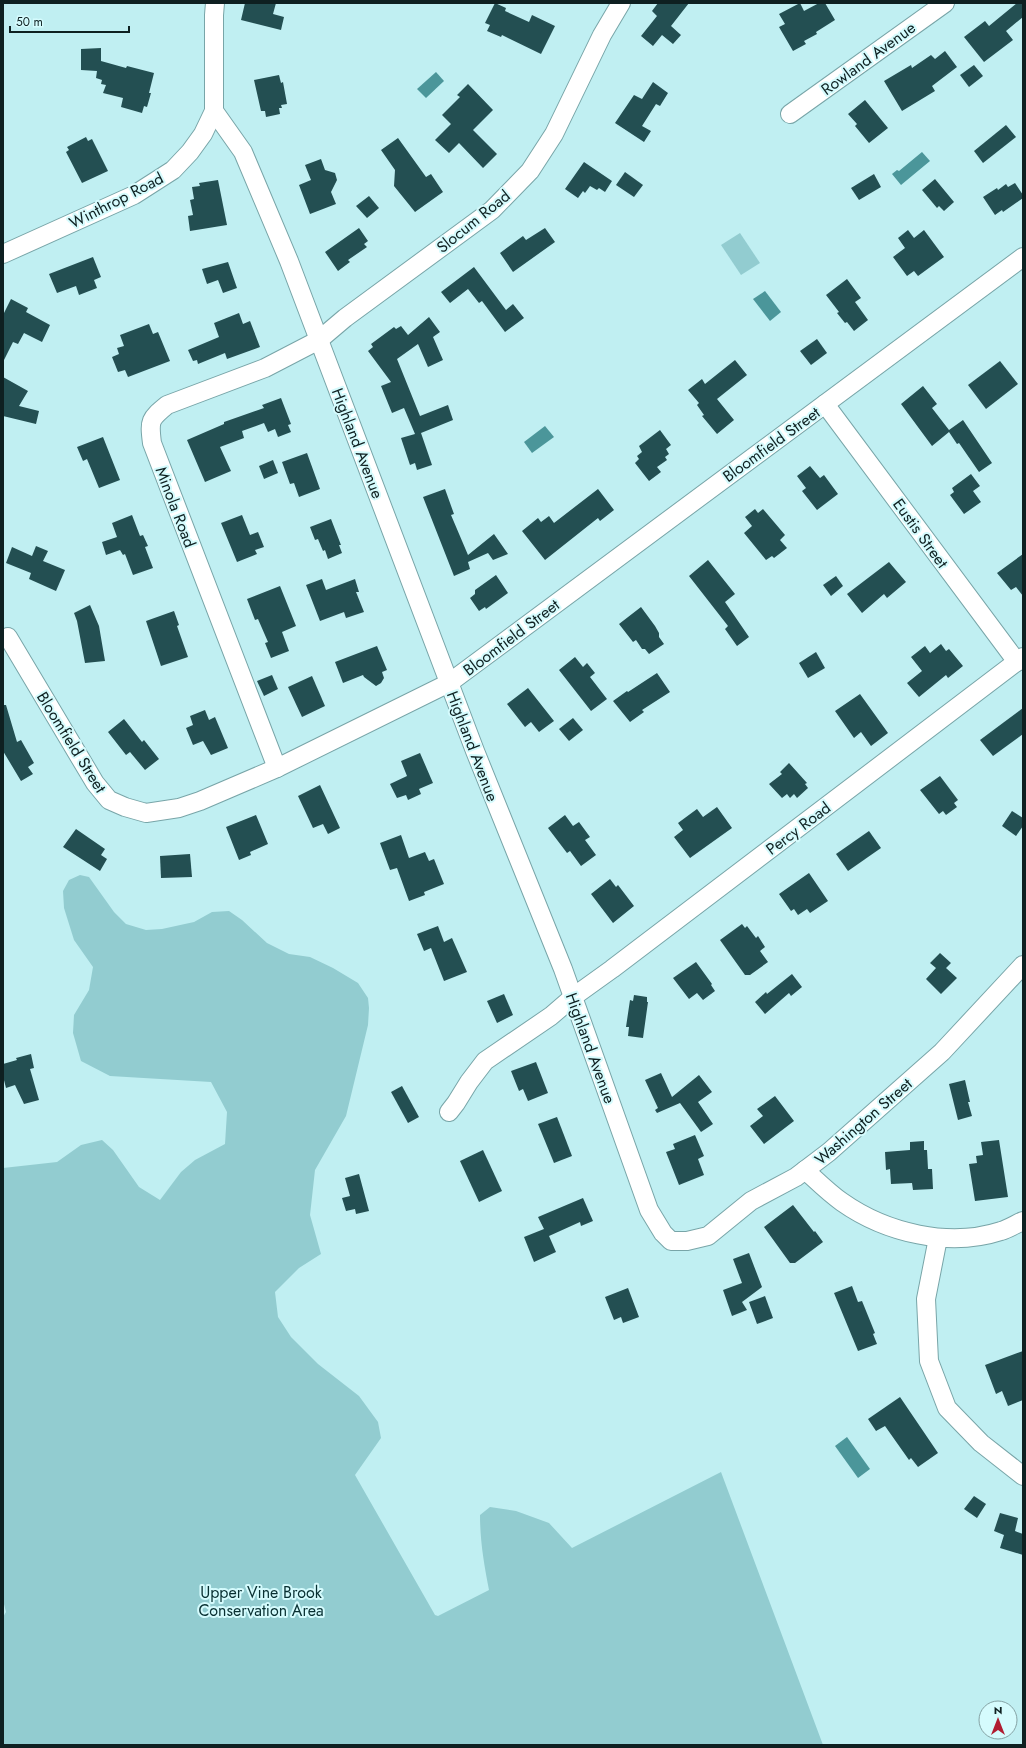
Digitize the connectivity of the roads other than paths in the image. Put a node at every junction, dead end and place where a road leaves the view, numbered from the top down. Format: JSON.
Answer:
{"nodes":[{"id":1,"x":216,"y":3,"type":"edge"},
{"id":2,"x":621,"y":3,"type":"edge"},
{"id":3,"x":945,"y":3,"type":"edge"},
{"id":4,"x":214,"y":111,"type":"junction"},
{"id":5,"x":790,"y":114,"type":"dead end"},
{"id":6,"x":3,"y":254,"type":"edge"},
{"id":7,"x":1023,"y":256,"type":"edge"},
{"id":8,"x":319,"y":340,"type":"junction"},
{"id":9,"x":826,"y":404,"type":"junction"},
{"id":10,"x":8,"y":638,"type":"dead end"},
{"id":11,"x":1020,"y":660,"type":"edge"},
{"id":12,"x":449,"y":683,"type":"junction"},
{"id":13,"x":276,"y":768,"type":"junction"},
{"id":14,"x":1023,"y":965,"type":"edge"},
{"id":15,"x":573,"y":998,"type":"junction"},
{"id":16,"x":449,"y":1112,"type":"dead end"},
{"id":17,"x":805,"y":1170,"type":"junction"},
{"id":18,"x":1023,"y":1221,"type":"edge"},
{"id":19,"x":938,"y":1238,"type":"junction"},
{"id":20,"x":678,"y":1241,"type":"joint"},
{"id":21,"x":1023,"y":1476,"type":"edge"}],
"edges":[{"from":1,"to":4,"type":"street","name":"Winthrop Road"},
{"from":2,"to":8,"type":"street","name":"Slocum Road"},
{"from":3,"to":5,"type":"street","name":"Rowland Avenue"},
{"from":4,"to":6,"type":"street","name":"Winthrop Road"},
{"from":4,"to":8,"type":"street","name":"Highland Avenue"},
{"from":7,"to":9,"type":"street","name":"Bloomfield Street"},
{"from":8,"to":12,"type":"street","name":"Highland Avenue"},
{"from":8,"to":13,"type":"street","name":"Minola Road"},
{"from":9,"to":11,"type":"street","name":"Eustis Street"},
{"from":9,"to":12,"type":"street","name":"Bloomfield Street"},
{"from":10,"to":13,"type":"street","name":"Bloomfield Street"},
{"from":11,"to":15,"type":"street","name":"Percy Road"},
{"from":12,"to":13,"type":"street","name":"Bloomfield Street"},
{"from":12,"to":15,"type":"street","name":"Highland Avenue"},
{"from":14,"to":17,"type":"street","name":"Washington Street"},
{"from":15,"to":16,"type":"street","name":"Percy Road"},
{"from":15,"to":20,"type":"street","name":"Highland Avenue"},
{"from":17,"to":19,"type":"street"},
{"from":17,"to":20,"type":"street","name":"Washington Street"},
{"from":18,"to":19,"type":"street"},
{"from":19,"to":21,"type":"street"}]}
